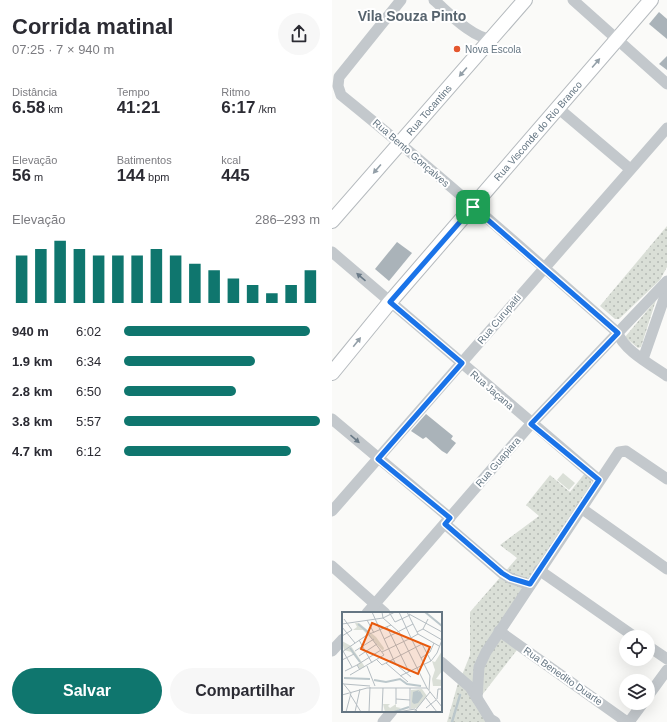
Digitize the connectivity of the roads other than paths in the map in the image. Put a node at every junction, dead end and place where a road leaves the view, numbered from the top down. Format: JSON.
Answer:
{"nodes":[{"id":1,"x":401,"y":0,"type":"edge"},
{"id":2,"x":434,"y":0,"type":"edge"},
{"id":3,"x":525,"y":0,"type":"edge"},
{"id":4,"x":573,"y":0,"type":"edge"},
{"id":5,"x":651,"y":0,"type":"edge"},
{"id":6,"x":492,"y":39,"type":"junction"},
{"id":7,"x":617,"y":39,"type":"junction"},
{"id":8,"x":667,"y":84,"type":"edge"},
{"id":9,"x":558,"y":108,"type":"junction"},
{"id":10,"x":667,"y":128,"type":"edge"},
{"id":11,"x":400,"y":143,"type":"junction"},
{"id":12,"x":630,"y":169,"type":"junction"},
{"id":13,"x":473,"y":207,"type":"junction"},
{"id":14,"x":332,"y":221,"type":"edge"},
{"id":15,"x":332,"y":252,"type":"edge"},
{"id":16,"x":544,"y":267,"type":"junction"},
{"id":17,"x":667,"y":281,"type":"edge"},
{"id":18,"x":667,"y":290,"type":"edge"},
{"id":19,"x":390,"y":302,"type":"junction"},
{"id":20,"x":618,"y":333,"type":"junction"},
{"id":21,"x":643,"y":359,"type":"junction"},
{"id":22,"x":462,"y":363,"type":"junction"},
{"id":23,"x":332,"y":373,"type":"edge"},
{"id":24,"x":667,"y":376,"type":"edge"},
{"id":25,"x":332,"y":419,"type":"edge"},
{"id":26,"x":531,"y":424,"type":"junction"},
{"id":27,"x":378,"y":459,"type":"junction"},
{"id":28,"x":667,"y":478,"type":"edge"},
{"id":29,"x":599,"y":480,"type":"junction"},
{"id":30,"x":581,"y":508,"type":"junction"},
{"id":31,"x":332,"y":511,"type":"edge"},
{"id":32,"x":448,"y":521,"type":"junction"},
{"id":33,"x":332,"y":566,"type":"edge"},
{"id":34,"x":667,"y":569,"type":"edge"},
{"id":35,"x":539,"y":570,"type":"junction"},
{"id":36,"x":530,"y":584,"type":"junction"},
{"id":37,"x":375,"y":604,"type":"junction"},
{"id":38,"x":368,"y":612,"type":"edge"},
{"id":39,"x":385,"y":612,"type":"edge"},
{"id":40,"x":625,"y":630,"type":"edge"},
{"id":41,"x":500,"y":631,"type":"junction"},
{"id":42,"x":342,"y":640,"type":"edge"},
{"id":43,"x":332,"y":651,"type":"edge"},
{"id":44,"x":655,"y":651,"type":"edge"},
{"id":45,"x":667,"y":659,"type":"edge"},
{"id":46,"x":442,"y":663,"type":"edge"},
{"id":47,"x":667,"y":670,"type":"edge"},
{"id":48,"x":474,"y":686,"type":"junction"},
{"id":49,"x":655,"y":686,"type":"edge"},
{"id":50,"x":637,"y":710,"type":"edge"},
{"id":51,"x":391,"y":712,"type":"edge"},
{"id":52,"x":382,"y":722,"type":"edge"},
{"id":53,"x":495,"y":722,"type":"edge"},
{"id":54,"x":628,"y":722,"type":"edge"}],
"edges":[{"from":1,"to":11,"type":"street","name":"Rua Bento Gonçalves"},
{"from":2,"to":6,"type":"street"},
{"from":3,"to":6,"type":"main road","name":"Rua Tocantins"},
{"from":4,"to":7,"type":"street"},
{"from":5,"to":7,"type":"main road","name":"Rua Visconde do Rio Branco"},
{"from":6,"to":11,"type":"main road","name":"Rua Tocantins","one_way":true},
{"from":7,"to":8,"type":"street"},
{"from":9,"to":7,"type":"main road","name":"Rua Visconde do Rio Branco","one_way":true},
{"from":9,"to":12,"type":"street"},
{"from":9,"to":13,"type":"main road","name":"Rua Visconde do Rio Branco"},
{"from":10,"to":12,"type":"street","name":"Rua Curupaiti"},
{"from":11,"to":13,"type":"street","name":"Rua Bento Gonçalves"},
{"from":11,"to":14,"type":"main road","name":"Rua Tocantins","one_way":true},
{"from":12,"to":16,"type":"street","name":"Rua Curupaiti"},
{"from":13,"to":16,"type":"street","name":"Rua Bento Gonçalves"},
{"from":13,"to":19,"type":"main road","name":"Rua Visconde do Rio Branco"},
{"from":19,"to":15,"type":"street","name":"Rua Jaçana","one_way":true},
{"from":16,"to":20,"type":"street","name":"Rua Bento Gonçalves"},
{"from":16,"to":22,"type":"street","name":"Rua Curupaiti"},
{"from":17,"to":20,"type":"street","name":"Rua Guapiara"},
{"from":18,"to":21,"type":"street"},
{"from":19,"to":22,"type":"street","name":"Rua Jaçana"},
{"from":23,"to":19,"type":"main road","name":"Rua Visconde do Rio Branco","one_way":true},
{"from":20,"to":21,"type":"street","name":"Rua Bento Gonçalves"},
{"from":20,"to":26,"type":"street","name":"Rua Guapiara"},
{"from":21,"to":24,"type":"street","name":"Rua Bento Gonçalves"},
{"from":22,"to":26,"type":"street","name":"Rua Jaçana"},
{"from":22,"to":27,"type":"street","name":"Rua Curupaiti"},
{"from":25,"to":27,"type":"street","one_way":true},
{"from":26,"to":29,"type":"street","name":"Rua Jaçana"},
{"from":26,"to":32,"type":"street","name":"Rua Guapiara"},
{"from":27,"to":31,"type":"street","name":"Rua Curupaiti"},
{"from":27,"to":32,"type":"street"},
{"from":28,"to":29,"type":"street"},
{"from":29,"to":30,"type":"street"},
{"from":30,"to":34,"type":"street"},
{"from":30,"to":35,"type":"street"},
{"from":32,"to":36,"type":"street"},
{"from":32,"to":37,"type":"street","name":"Rua Guapiara"},
{"from":33,"to":37,"type":"street"},
{"from":35,"to":36,"type":"street"},
{"from":35,"to":40,"type":"street"},
{"from":36,"to":41,"type":"street"},
{"from":37,"to":38,"type":"street","name":"Rua Guapiara"},
{"from":37,"to":39,"type":"street"},
{"from":41,"to":48,"type":"street"},
{"from":41,"to":54,"type":"street","name":"Rua Benedito Duarte"},
{"from":42,"to":43,"type":"street"},
{"from":44,"to":45,"type":"street"},
{"from":46,"to":48,"type":"street"},
{"from":47,"to":49,"type":"street"},
{"from":48,"to":53,"type":"street"},
{"from":50,"to":54,"type":"street"},
{"from":51,"to":52,"type":"street"}]}
